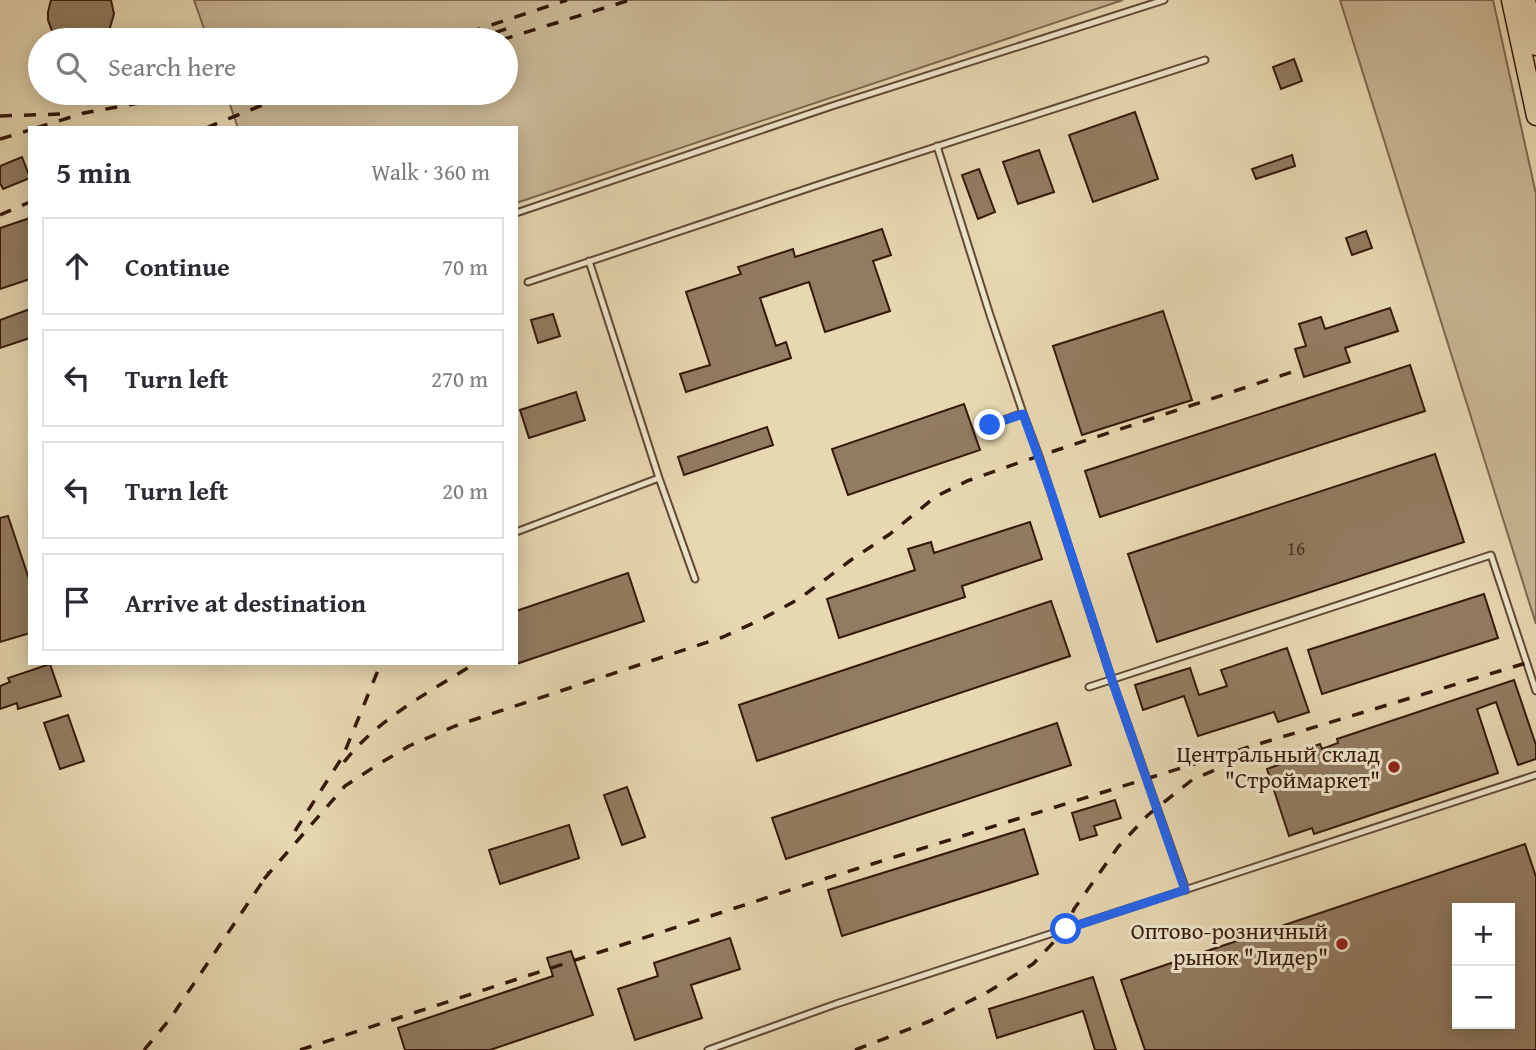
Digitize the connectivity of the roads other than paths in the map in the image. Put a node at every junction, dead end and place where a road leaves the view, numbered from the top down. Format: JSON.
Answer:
{"nodes":[{"id":1,"x":1164,"y":0,"type":"edge"},
{"id":2,"x":1511,"y":0,"type":"edge"},
{"id":3,"x":1526,"y":0,"type":"edge"},
{"id":4,"x":1536,"y":46,"type":"edge"},
{"id":5,"x":1205,"y":60,"type":"dead end"},
{"id":6,"x":1531,"y":69,"type":"edge"},
{"id":7,"x":1536,"y":116,"type":"edge"},
{"id":8,"x":937,"y":146,"type":"junction"},
{"id":9,"x":518,"y":212,"type":"edge"},
{"id":10,"x":589,"y":261,"type":"junction"},
{"id":11,"x":528,"y":282,"type":"dead end"},
{"id":12,"x":1023,"y":414,"type":"junction"},
{"id":13,"x":990,"y":425,"type":"dead end"},
{"id":14,"x":659,"y":478,"type":"junction"},
{"id":15,"x":518,"y":531,"type":"edge"},
{"id":16,"x":695,"y":579,"type":"dead end"},
{"id":17,"x":1112,"y":680,"type":"junction"},
{"id":18,"x":1089,"y":687,"type":"dead end"},
{"id":19,"x":1536,"y":691,"type":"edge"},
{"id":20,"x":1536,"y":775,"type":"edge"},
{"id":21,"x":1185,"y":890,"type":"junction"},
{"id":22,"x":708,"y":1050,"type":"edge"}],
"edges":[{"from":1,"to":9,"type":"lane"},
{"from":2,"to":6,"type":"main road"},
{"from":3,"to":4,"type":"main road"},
{"from":5,"to":8,"type":"lane"},
{"from":6,"to":7,"type":"main road"},
{"from":8,"to":10,"type":"lane"},
{"from":8,"to":12,"type":"lane"},
{"from":10,"to":11,"type":"lane"},
{"from":10,"to":14,"type":"lane"},
{"from":12,"to":13,"type":"lane"},
{"from":12,"to":17,"type":"lane"},
{"from":14,"to":15,"type":"lane"},
{"from":14,"to":16,"type":"lane"},
{"from":17,"to":18,"type":"lane"},
{"from":17,"to":19,"type":"lane"},
{"from":17,"to":21,"type":"lane"},
{"from":20,"to":21,"type":"lane"},
{"from":21,"to":22,"type":"lane"}]}
